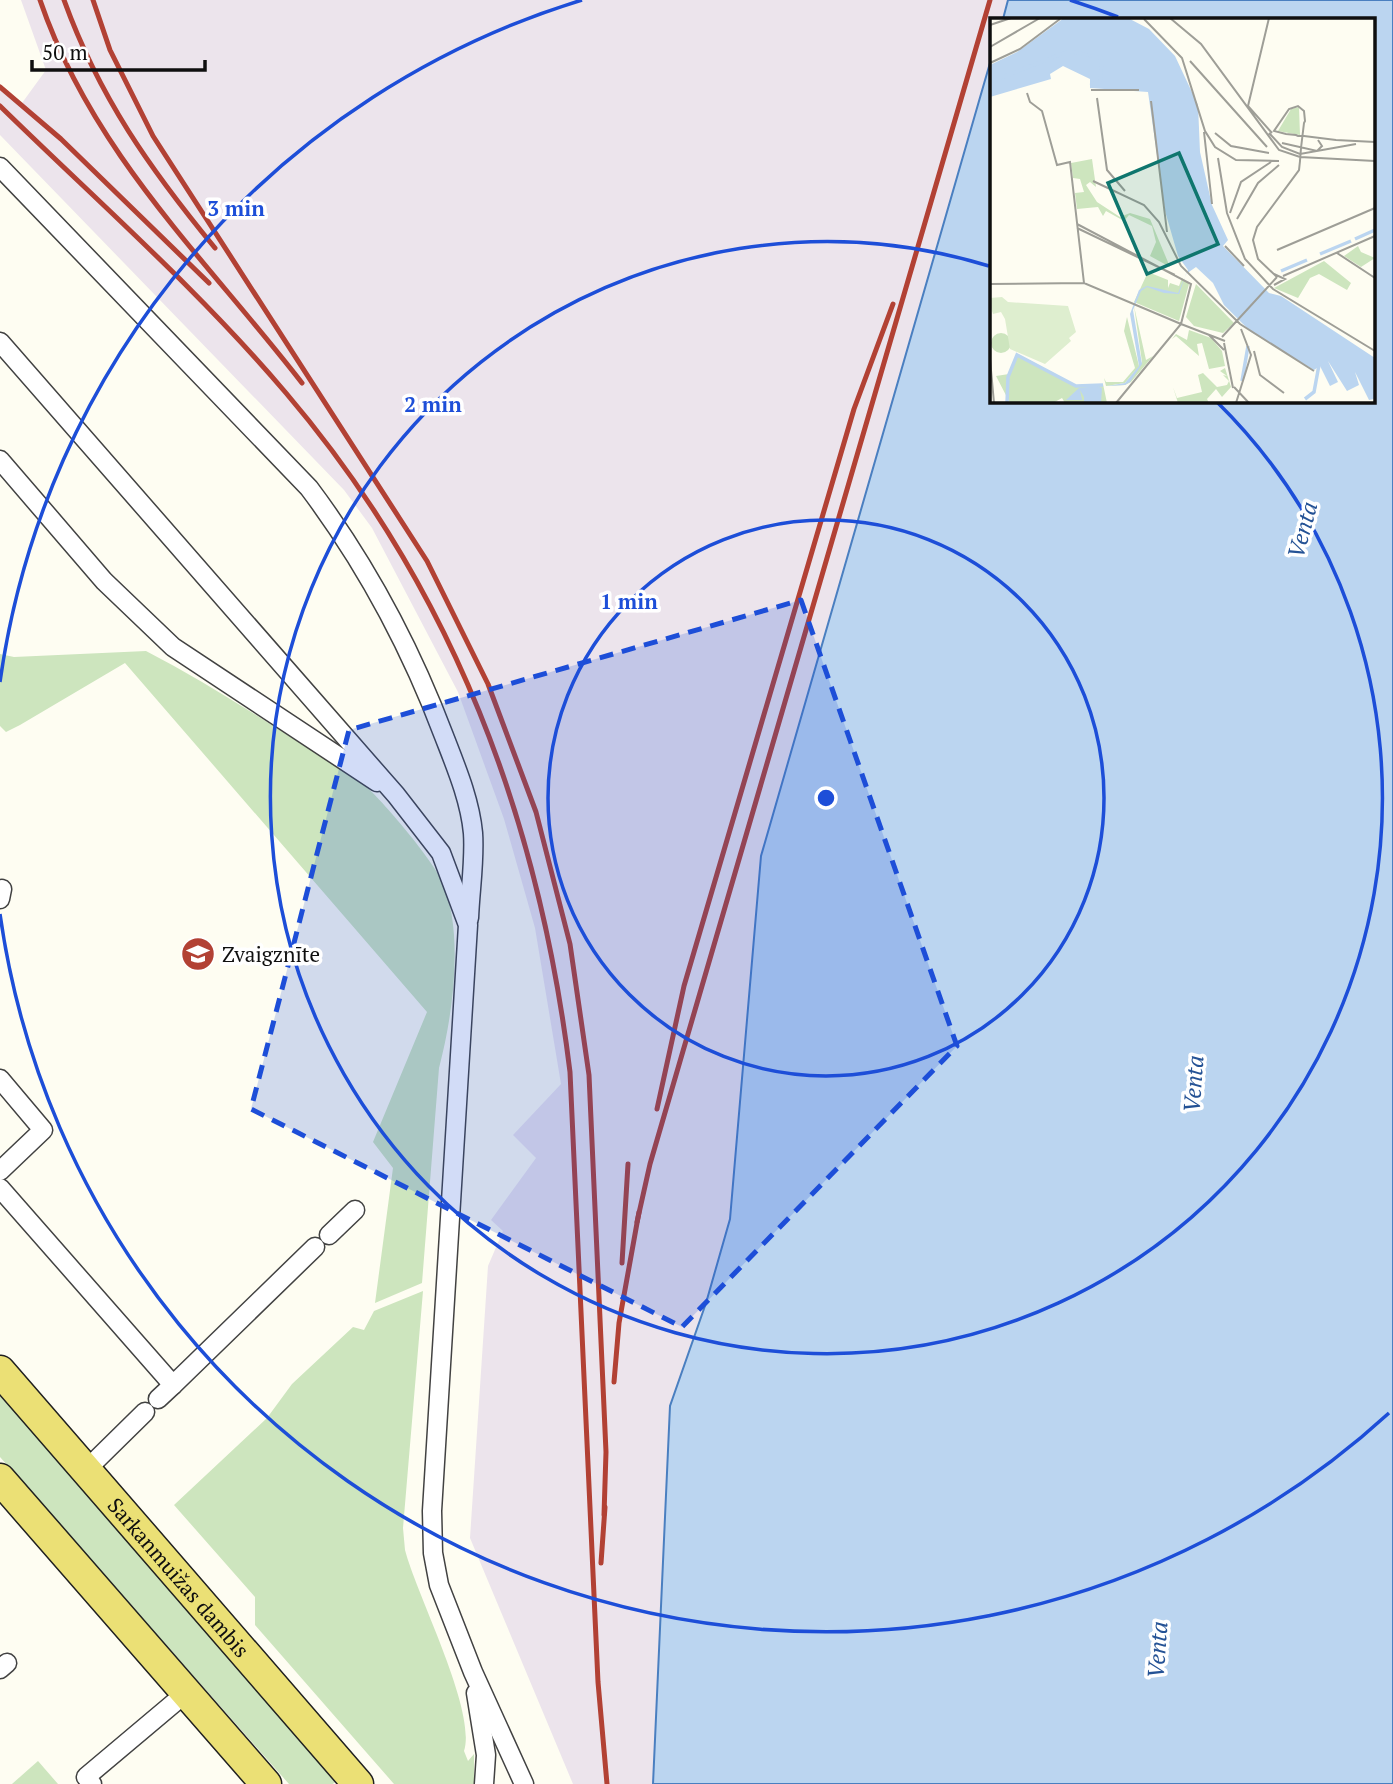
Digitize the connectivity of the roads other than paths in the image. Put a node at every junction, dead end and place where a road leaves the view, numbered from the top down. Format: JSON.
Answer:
{"nodes":[{"id":1,"x":0,"y":167,"type":"edge"},
{"id":2,"x":0,"y":342,"type":"edge"},
{"id":3,"x":0,"y":460,"type":"edge"},
{"id":4,"x":396,"y":795,"type":"junction"},
{"id":5,"x":468,"y":925,"type":"junction"},
{"id":6,"x":0,"y":1079,"type":"edge"},
{"id":7,"x":0,"y":1171,"type":"edge"},
{"id":8,"x":0,"y":1188,"type":"edge"},
{"id":9,"x":355,"y":1210,"type":"dead end"},
{"id":10,"x":0,"y":1371,"type":"edge"},
{"id":11,"x":173,"y":1385,"type":"junction"},
{"id":12,"x":158,"y":1399,"type":"dead end"},
{"id":13,"x":145,"y":1412,"type":"dead end"},
{"id":14,"x":86,"y":1470,"type":"junction"},
{"id":15,"x":0,"y":1479,"type":"edge"},
{"id":16,"x":473,"y":1672,"type":"junction"},
{"id":17,"x":187,"y":1692,"type":"junction"},
{"id":18,"x":92,"y":1784,"type":"edge"},
{"id":19,"x":266,"y":1784,"type":"edge"},
{"id":20,"x":358,"y":1784,"type":"edge"},
{"id":21,"x":484,"y":1784,"type":"edge"},
{"id":22,"x":524,"y":1784,"type":"edge"}],
"edges":[{"from":1,"to":5,"type":"street"},
{"from":2,"to":4,"type":"street"},
{"from":3,"to":4,"type":"street"},
{"from":4,"to":5,"type":"street"},
{"from":5,"to":16,"type":"street"},
{"from":6,"to":7,"type":"street"},
{"from":8,"to":11,"type":"street"},
{"from":9,"to":11,"type":"street"},
{"from":10,"to":14,"type":"main road","name":"Sarkanmuižas dambis"},
{"from":11,"to":12,"type":"street"},
{"from":13,"to":14,"type":"street"},
{"from":14,"to":20,"type":"main road","name":"Sarkanmuižas dambis"},
{"from":15,"to":17,"type":"main road"},
{"from":16,"to":21,"type":"street"},
{"from":16,"to":22,"type":"street"},
{"from":17,"to":18,"type":"street"},
{"from":17,"to":19,"type":"main road"}]}
